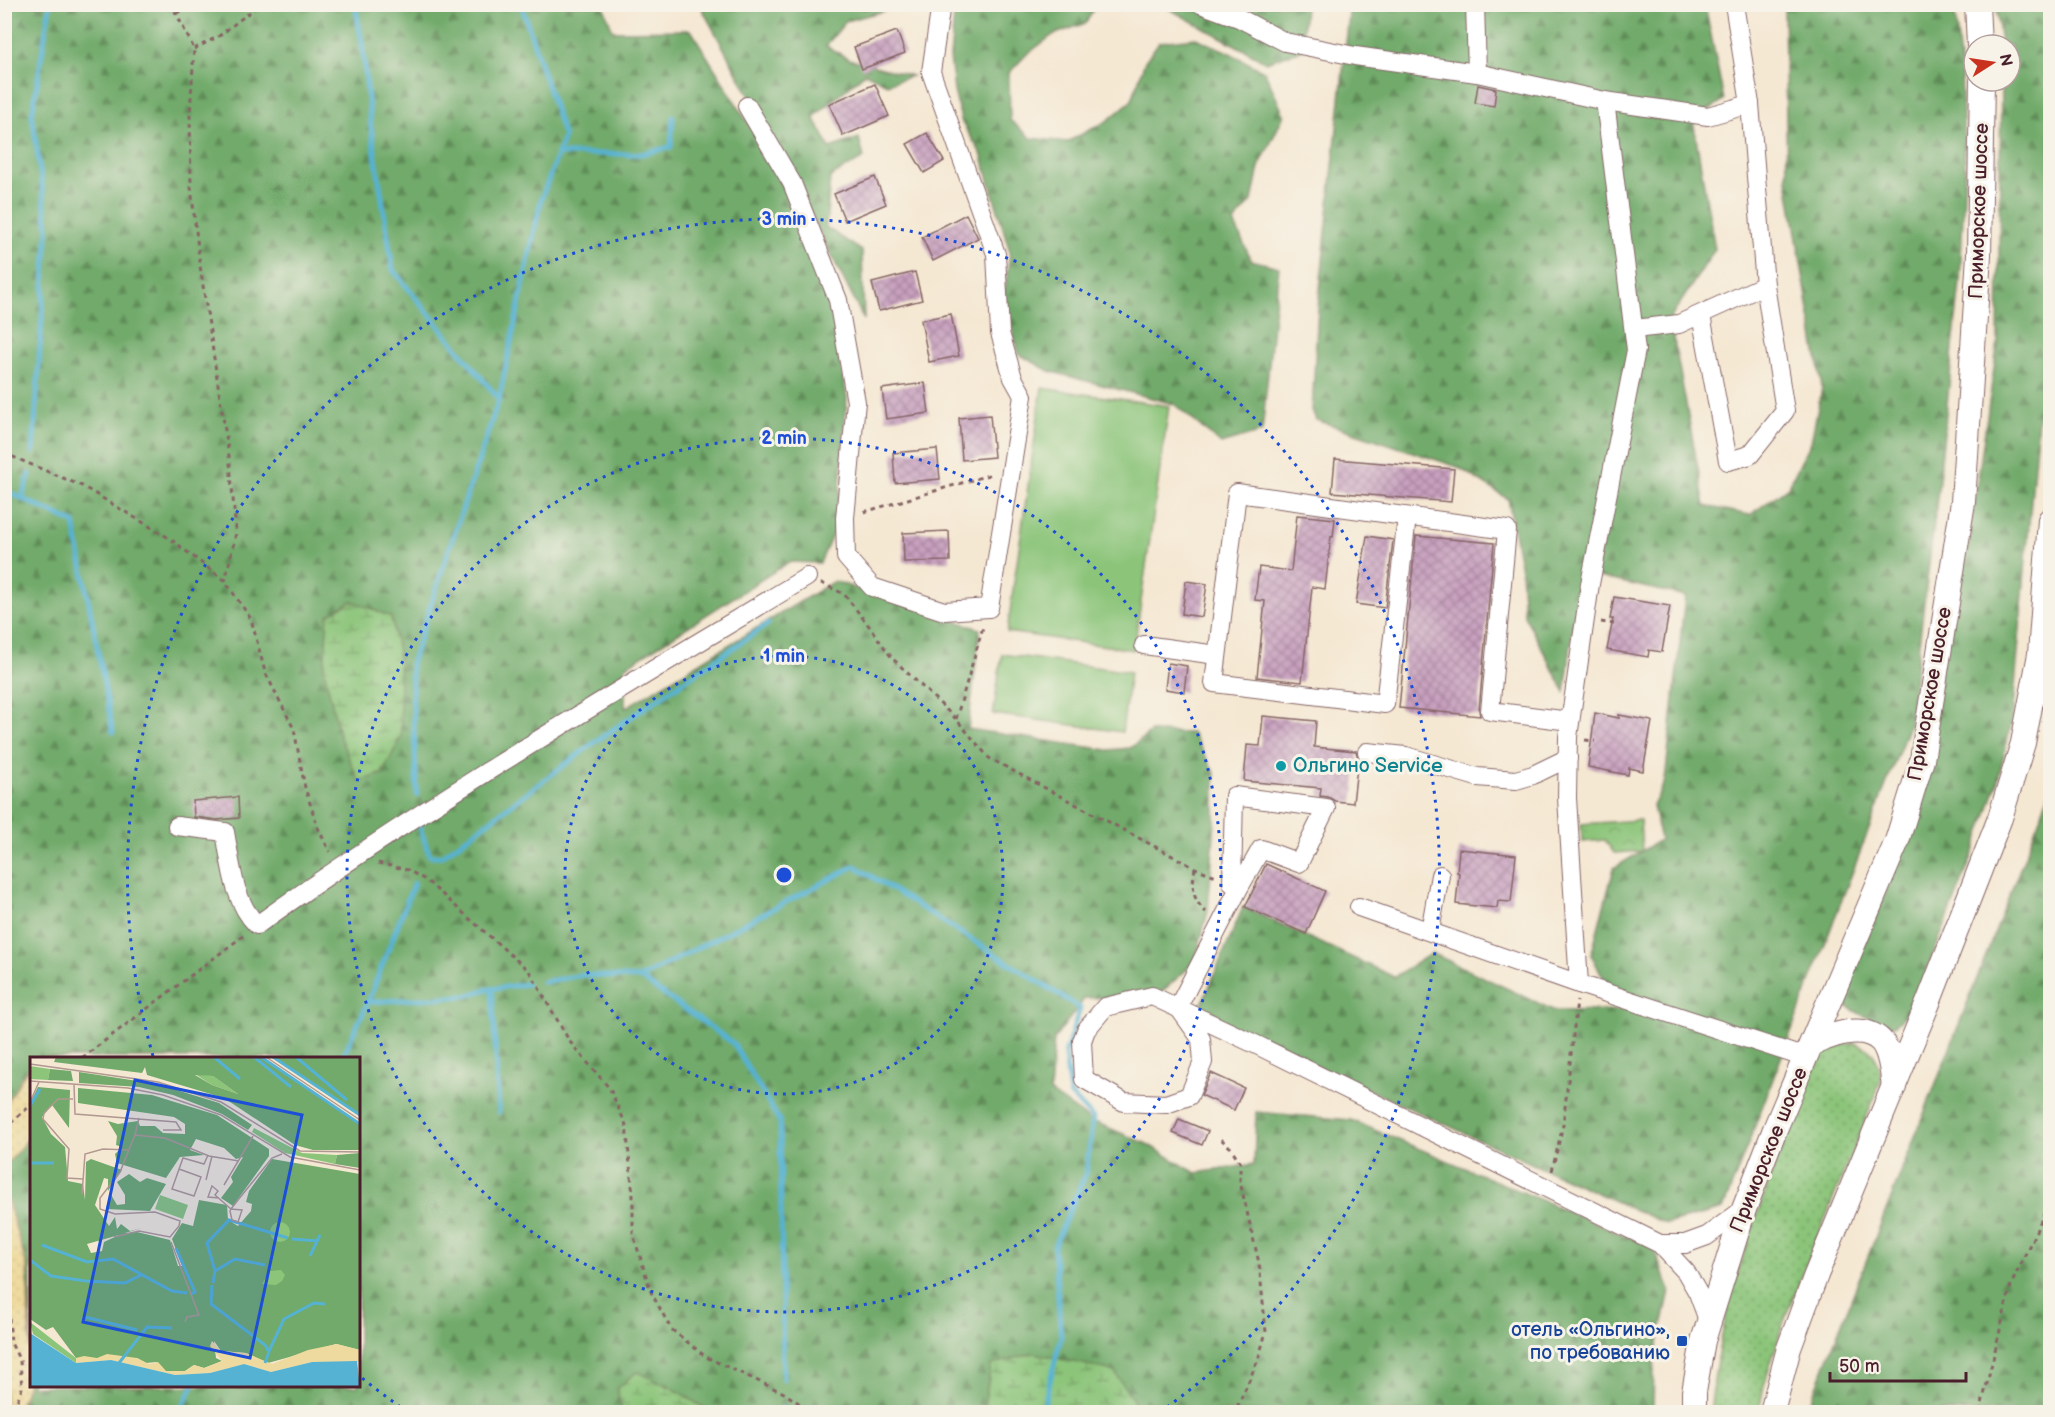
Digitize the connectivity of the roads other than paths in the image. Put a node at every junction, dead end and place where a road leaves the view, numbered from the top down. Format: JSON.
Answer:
{"nodes":[{"id":1,"x":941,"y":4,"type":"edge"},
{"id":2,"x":1201,"y":4,"type":"edge"},
{"id":3,"x":1475,"y":4,"type":"edge"},
{"id":4,"x":1734,"y":4,"type":"edge"},
{"id":5,"x":1977,"y":4,"type":"edge"},
{"id":6,"x":1978,"y":33,"type":"edge"},
{"id":7,"x":1477,"y":73,"type":"junction"},
{"id":8,"x":1982,"y":93,"type":"edge"},
{"id":9,"x":1605,"y":101,"type":"junction"},
{"id":10,"x":1750,"y":104,"type":"junction"},
{"id":11,"x":747,"y":106,"type":"dead end"},
{"id":12,"x":1765,"y":285,"type":"junction"},
{"id":13,"x":1701,"y":315,"type":"junction"},
{"id":14,"x":1634,"y":329,"type":"junction"},
{"id":15,"x":1407,"y":517,"type":"junction"},
{"id":16,"x":2050,"y":520,"type":"edge"},
{"id":17,"x":807,"y":577,"type":"road end"},
{"id":18,"x":1144,"y":645,"type":"dead end"},
{"id":19,"x":1217,"y":655,"type":"junction"},
{"id":20,"x":1570,"y":721,"type":"junction"},
{"id":21,"x":1366,"y":752,"type":"dead end"},
{"id":22,"x":1568,"y":758,"type":"junction"},
{"id":23,"x":177,"y":826,"type":"dead end"},
{"id":24,"x":1440,"y":875,"type":"dead end"},
{"id":25,"x":1231,"y":882,"type":"junction"},
{"id":26,"x":1359,"y":907,"type":"dead end"},
{"id":27,"x":1430,"y":932,"type":"junction"},
{"id":28,"x":1579,"y":984,"type":"junction"},
{"id":29,"x":1178,"y":1007,"type":"junction"},
{"id":30,"x":1809,"y":1051,"type":"junction"},
{"id":31,"x":1894,"y":1087,"type":"junction"},
{"id":32,"x":1744,"y":1209,"type":"junction"},
{"id":33,"x":1660,"y":1244,"type":"junction"},
{"id":34,"x":1708,"y":1320,"type":"junction"},
{"id":35,"x":1694,"y":1413,"type":"edge"},
{"id":36,"x":1772,"y":1413,"type":"edge"}],
"edges":[{"from":1,"to":11,"type":"lane"},
{"from":2,"to":7,"type":"lane"},
{"from":3,"to":7,"type":"lane"},
{"from":4,"to":10,"type":"lane"},
{"from":5,"to":6,"type":"main road"},
{"from":7,"to":9,"type":"lane"},
{"from":8,"to":30,"type":"main road","name":"Приморское шоссе"},
{"from":9,"to":10,"type":"lane"},
{"from":9,"to":14,"type":"lane"},
{"from":10,"to":12,"type":"lane"},
{"from":12,"to":13,"type":"lane"},
{"from":12,"to":13,"type":"lane"},
{"from":13,"to":14,"type":"lane"},
{"from":14,"to":20,"type":"lane"},
{"from":15,"to":19,"type":"lane"},
{"from":15,"to":19,"type":"lane"},
{"from":15,"to":20,"type":"lane"},
{"from":16,"to":31,"type":"main road"},
{"from":17,"to":23,"type":"lane"},
{"from":18,"to":19,"type":"lane"},
{"from":20,"to":22,"type":"lane"},
{"from":21,"to":22,"type":"lane"},
{"from":22,"to":28,"type":"lane"},
{"from":24,"to":27,"type":"lane"},
{"from":25,"to":25,"type":"lane"},
{"from":25,"to":29,"type":"lane"},
{"from":26,"to":27,"type":"lane"},
{"from":27,"to":28,"type":"lane"},
{"from":28,"to":30,"type":"lane"},
{"from":29,"to":29,"type":"lane"},
{"from":29,"to":33,"type":"lane"},
{"from":30,"to":31,"type":"main road"},
{"from":30,"to":32,"type":"main road","name":"Приморское шоссе"},
{"from":31,"to":36,"type":"main road"},
{"from":32,"to":33,"type":"lane"},
{"from":32,"to":34,"type":"main road","name":"Приморское шоссе"},
{"from":33,"to":34,"type":"lane"},
{"from":34,"to":35,"type":"main road","name":"Приморское шоссе"}]}
